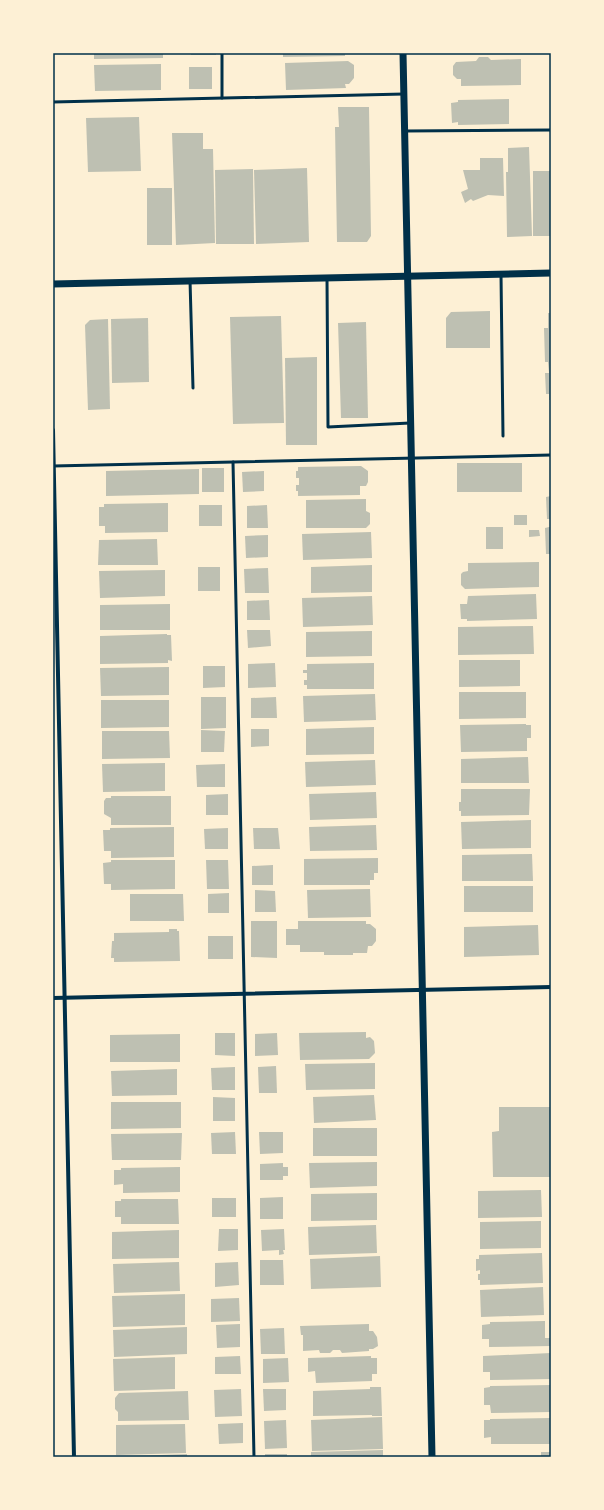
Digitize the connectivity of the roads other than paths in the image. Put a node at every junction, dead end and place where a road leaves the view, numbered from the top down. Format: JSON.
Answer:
{"nodes":[{"id":1,"x":222,"y":53,"type":"edge"},
{"id":2,"x":403,"y":53,"type":"edge"},
{"id":3,"x":404,"y":94,"type":"junction"},
{"id":4,"x":222,"y":98,"type":"junction"},
{"id":5,"x":53,"y":102,"type":"edge"},
{"id":6,"x":551,"y":130,"type":"edge"},
{"id":7,"x":404,"y":131,"type":"junction"},
{"id":8,"x":551,"y":273,"type":"edge"},
{"id":9,"x":501,"y":274,"type":"junction"},
{"id":10,"x":407,"y":276,"type":"junction"},
{"id":11,"x":327,"y":278,"type":"junction"},
{"id":12,"x":190,"y":280,"type":"junction"},
{"id":13,"x":53,"y":284,"type":"edge"},
{"id":14,"x":193,"y":388,"type":"dead end"},
{"id":15,"x":410,"y":423,"type":"junction"},
{"id":16,"x":53,"y":430,"type":"edge"},
{"id":17,"x":503,"y":436,"type":"dead end"},
{"id":18,"x":551,"y":455,"type":"edge"},
{"id":19,"x":411,"y":458,"type":"junction"},
{"id":20,"x":233,"y":462,"type":"junction"},
{"id":21,"x":53,"y":466,"type":"edge"},
{"id":22,"x":551,"y":987,"type":"edge"},
{"id":23,"x":422,"y":990,"type":"junction"},
{"id":24,"x":245,"y":994,"type":"junction"},
{"id":25,"x":65,"y":997,"type":"junction"},
{"id":26,"x":53,"y":998,"type":"edge"},
{"id":27,"x":74,"y":1457,"type":"edge"},
{"id":28,"x":254,"y":1457,"type":"edge"},
{"id":29,"x":432,"y":1457,"type":"edge"}],
"edges":[{"from":1,"to":4,"type":"lane"},
{"from":2,"to":3,"type":"street"},
{"from":3,"to":4,"type":"lane"},
{"from":3,"to":7,"type":"street"},
{"from":4,"to":5,"type":"lane"},
{"from":6,"to":7,"type":"lane"},
{"from":7,"to":10,"type":"street"},
{"from":8,"to":9,"type":"street"},
{"from":9,"to":10,"type":"street"},
{"from":9,"to":17,"type":"lane"},
{"from":10,"to":11,"type":"street"},
{"from":10,"to":15,"type":"street"},
{"from":11,"to":12,"type":"street"},
{"from":11,"to":15,"type":"lane"},
{"from":12,"to":13,"type":"street"},
{"from":12,"to":14,"type":"lane"},
{"from":15,"to":19,"type":"street"},
{"from":16,"to":21,"type":"street"},
{"from":18,"to":19,"type":"lane"},
{"from":19,"to":20,"type":"lane"},
{"from":19,"to":23,"type":"street"},
{"from":20,"to":21,"type":"lane"},
{"from":20,"to":24,"type":"lane"},
{"from":21,"to":25,"type":"street"},
{"from":22,"to":23,"type":"street"},
{"from":23,"to":24,"type":"street"},
{"from":23,"to":29,"type":"street"},
{"from":24,"to":25,"type":"street"},
{"from":24,"to":28,"type":"lane"},
{"from":25,"to":26,"type":"street"},
{"from":25,"to":27,"type":"street"}]}
